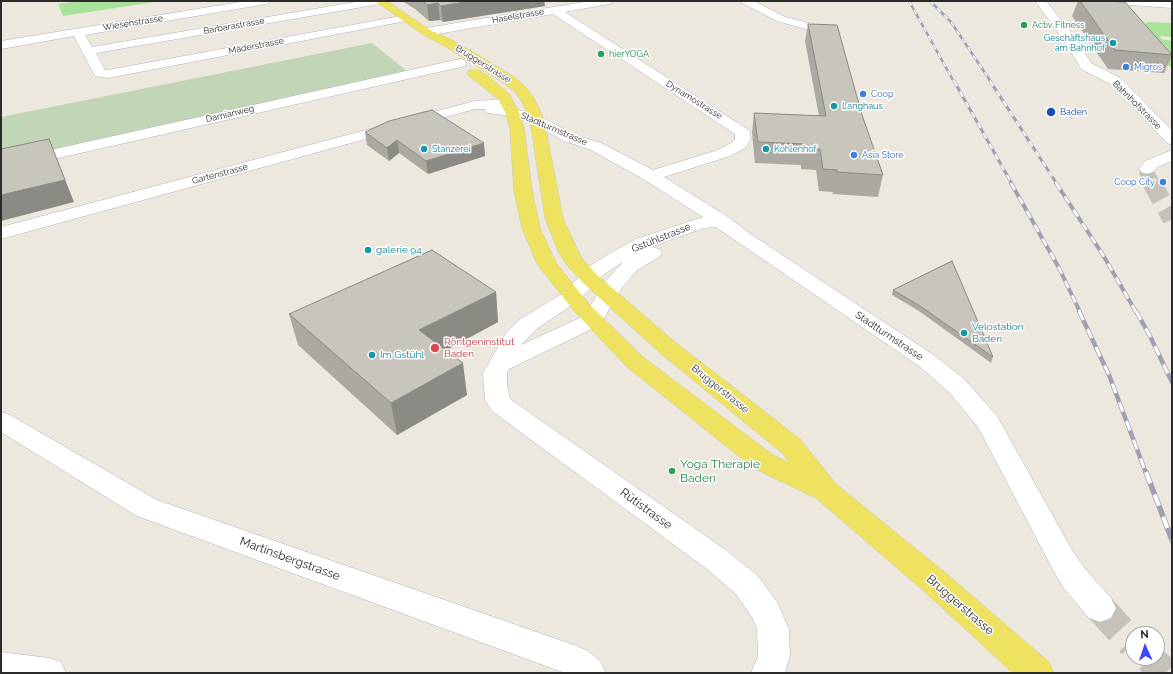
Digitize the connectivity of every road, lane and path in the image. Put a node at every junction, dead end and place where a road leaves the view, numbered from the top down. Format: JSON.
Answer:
{"nodes":[{"id":1,"x":266,"y":1,"type":"edge"},
{"id":2,"x":380,"y":1,"type":"edge"},
{"id":3,"x":609,"y":1,"type":"edge"},
{"id":4,"x":746,"y":1,"type":"edge"},
{"id":5,"x":1040,"y":1,"type":"edge"},
{"id":6,"x":1116,"y":1,"type":"edge"},
{"id":7,"x":1172,"y":5,"type":"edge"},
{"id":8,"x":555,"y":10,"type":"junction"},
{"id":9,"x":406,"y":18,"type":"junction"},
{"id":10,"x":78,"y":32,"type":"junction"},
{"id":11,"x":426,"y":32,"type":"junction"},
{"id":12,"x":834,"y":33,"type":"edge"},
{"id":13,"x":1,"y":45,"type":"edge"},
{"id":14,"x":88,"y":51,"type":"junction"},
{"id":15,"x":460,"y":63,"type":"junction"},
{"id":16,"x":496,"y":89,"type":"junction"},
{"id":17,"x":523,"y":93,"type":"junction"},
{"id":18,"x":475,"y":104,"type":"junction"},
{"id":19,"x":532,"y":105,"type":"junction"},
{"id":20,"x":510,"y":108,"type":"junction"},
{"id":21,"x":438,"y":116,"type":"junction"},
{"id":22,"x":537,"y":120,"type":"junction"},
{"id":23,"x":1172,"y":140,"type":"edge"},
{"id":24,"x":595,"y":146,"type":"junction"},
{"id":25,"x":1172,"y":155,"type":"edge"},
{"id":26,"x":1,"y":166,"type":"edge"},
{"id":27,"x":1147,"y":169,"type":"dead end"},
{"id":28,"x":651,"y":176,"type":"junction"},
{"id":29,"x":722,"y":221,"type":"junction"},
{"id":30,"x":1,"y":233,"type":"edge"},
{"id":31,"x":598,"y":287,"type":"junction"},
{"id":32,"x":572,"y":296,"type":"junction"},
{"id":33,"x":592,"y":320,"type":"junction"},
{"id":34,"x":499,"y":364,"type":"junction"},
{"id":35,"x":1,"y":421,"type":"edge"},
{"id":36,"x":826,"y":491,"type":"junction"},
{"id":37,"x":1100,"y":608,"type":"tunnel mouth"},
{"id":38,"x":1,"y":667,"type":"edge"},
{"id":39,"x":49,"y":673,"type":"edge"},
{"id":40,"x":589,"y":673,"type":"edge"},
{"id":41,"x":768,"y":673,"type":"edge"},
{"id":42,"x":1037,"y":673,"type":"edge"}],
"edges":[{"from":1,"to":10,"type":"street","name":"Wiesenstrasse"},
{"from":2,"to":9,"type":"main road","name":"Bruggerstrasse"},
{"from":2,"to":14,"type":"street","name":"Barbarastrasse"},
{"from":3,"to":8,"type":"street","name":"Haselstrasse"},
{"from":4,"to":12,"type":"street"},
{"from":5,"to":23,"type":"street","name":"Bahnhofstrasse"},
{"from":6,"to":7,"type":"street"},
{"from":8,"to":11,"type":"street","name":"Haselstrasse"},
{"from":8,"to":28,"type":"street","name":"Dynamostrasse"},
{"from":9,"to":11,"type":"main road","name":"Bruggerstrasse"},
{"from":9,"to":14,"type":"street","name":"Mäderstrasse"},
{"from":10,"to":13,"type":"street","name":"Wiesenstrasse"},
{"from":10,"to":14,"type":"street"},
{"from":11,"to":15,"type":"main road","name":"Bruggerstrasse"},
{"from":11,"to":17,"type":"main road","name":"Bruggerstrasse"},
{"from":15,"to":16,"type":"main road","name":"Bruggerstrasse"},
{"from":15,"to":26,"type":"street","name":"Damianweg"},
{"from":16,"to":18,"type":"street","name":"Gartenstrasse"},
{"from":16,"to":20,"type":"main road","name":"Bruggerstrasse"},
{"from":17,"to":19,"type":"main road","name":"Bruggerstrasse"},
{"from":17,"to":20,"type":"street"},
{"from":18,"to":20,"type":"street","name":"Gartenstrasse"},
{"from":18,"to":21,"type":"street","name":"Gartenstrasse"},
{"from":19,"to":20,"type":"street"},
{"from":19,"to":22,"type":"main road","name":"Bruggerstrasse"},
{"from":19,"to":24,"type":"street","name":"Stadtturmstrasse"},
{"from":20,"to":21,"type":"street","name":"Gartenstrasse"},
{"from":20,"to":22,"type":"street","name":"Stadtturmstrasse"},
{"from":20,"to":32,"type":"main road","name":"Bruggerstrasse"},
{"from":21,"to":30,"type":"street","name":"Gartenstrasse"},
{"from":22,"to":24,"type":"street","name":"Stadtturmstrasse"},
{"from":22,"to":31,"type":"main road","name":"Bruggerstrasse"},
{"from":24,"to":28,"type":"street","name":"Stadtturmstrasse"},
{"from":25,"to":27,"type":"street"},
{"from":28,"to":29,"type":"street","name":"Stadtturmstrasse"},
{"from":29,"to":31,"type":"street","name":"Gstühlstrasse"},
{"from":29,"to":37,"type":"street","name":"Stadtturmstrasse"},
{"from":31,"to":32,"type":"street"},
{"from":31,"to":33,"type":"street"},
{"from":31,"to":36,"type":"main road","name":"Bruggerstrasse"},
{"from":32,"to":33,"type":"main road","name":"Bruggerstrasse"},
{"from":32,"to":34,"type":"street","name":"Rütistrasse"},
{"from":33,"to":34,"type":"street"},
{"from":33,"to":36,"type":"main road","name":"Bruggerstrasse"},
{"from":34,"to":41,"type":"street","name":"Rütistrasse"},
{"from":35,"to":40,"type":"street","name":"Martinsbergstrasse"},
{"from":36,"to":42,"type":"main road","name":"Bruggerstrasse"},
{"from":38,"to":39,"type":"street"}]}
